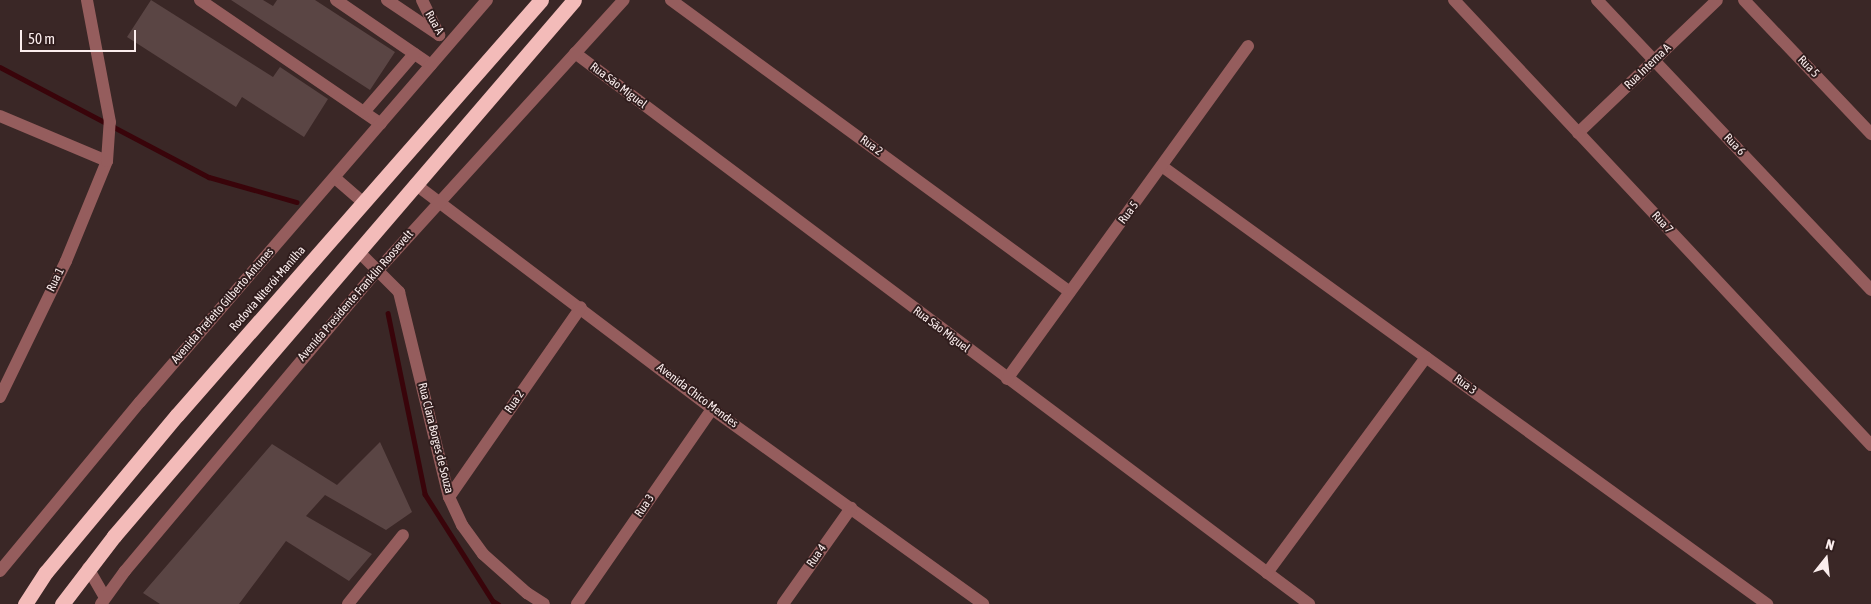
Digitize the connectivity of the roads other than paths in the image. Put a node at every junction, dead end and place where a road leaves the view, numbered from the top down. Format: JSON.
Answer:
{"nodes":[{"id":1,"x":87,"y":0,"type":"edge"},
{"id":2,"x":200,"y":0,"type":"edge"},
{"id":3,"x":336,"y":0,"type":"edge"},
{"id":4,"x":387,"y":0,"type":"edge"},
{"id":5,"x":422,"y":0,"type":"edge"},
{"id":6,"x":487,"y":0,"type":"edge"},
{"id":7,"x":541,"y":0,"type":"edge"},
{"id":8,"x":574,"y":0,"type":"edge"},
{"id":9,"x":624,"y":0,"type":"edge"},
{"id":10,"x":671,"y":0,"type":"edge"},
{"id":11,"x":1454,"y":0,"type":"edge"},
{"id":12,"x":1597,"y":0,"type":"edge"},
{"id":13,"x":1718,"y":0,"type":"edge"},
{"id":14,"x":1744,"y":0,"type":"edge"},
{"id":15,"x":439,"y":35,"type":"junction"},
{"id":16,"x":450,"y":44,"type":"junction"},
{"id":17,"x":1248,"y":46,"type":"dead end"},
{"id":18,"x":575,"y":53,"type":"junction"},
{"id":19,"x":414,"y":54,"type":"junction"},
{"id":20,"x":1654,"y":61,"type":"junction"},
{"id":21,"x":431,"y":66,"type":"junction"},
{"id":22,"x":364,"y":112,"type":"junction"},
{"id":23,"x":0,"y":116,"type":"edge"},
{"id":24,"x":382,"y":124,"type":"junction"},
{"id":25,"x":1578,"y":133,"type":"junction"},
{"id":26,"x":1871,"y":134,"type":"edge"},
{"id":27,"x":108,"y":155,"type":"junction"},
{"id":28,"x":1163,"y":167,"type":"junction"},
{"id":29,"x":335,"y":178,"type":"junction"},
{"id":30,"x":414,"y":184,"type":"junction"},
{"id":31,"x":363,"y":202,"type":"junction"},
{"id":32,"x":437,"y":202,"type":"junction"},
{"id":33,"x":359,"y":252,"type":"junction"},
{"id":34,"x":378,"y":270,"type":"junction"},
{"id":35,"x":1871,"y":290,"type":"edge"},
{"id":36,"x":1070,"y":292,"type":"junction"},
{"id":37,"x":581,"y":307,"type":"junction"},
{"id":38,"x":1426,"y":357,"type":"junction"},
{"id":39,"x":1007,"y":379,"type":"junction"},
{"id":40,"x":0,"y":396,"type":"edge"},
{"id":41,"x":712,"y":409,"type":"junction"},
{"id":42,"x":1871,"y":445,"type":"edge"},
{"id":43,"x":449,"y":497,"type":"junction"},
{"id":44,"x":851,"y":508,"type":"junction"},
{"id":45,"x":403,"y":535,"type":"dead end"},
{"id":46,"x":88,"y":568,"type":"junction"},
{"id":47,"x":0,"y":571,"type":"edge"},
{"id":48,"x":1267,"y":573,"type":"junction"},
{"id":49,"x":103,"y":601,"type":"edge"},
{"id":50,"x":354,"y":602,"type":"edge"},
{"id":51,"x":25,"y":604,"type":"edge"},
{"id":52,"x":62,"y":604,"type":"edge"},
{"id":53,"x":544,"y":604,"type":"edge"},
{"id":54,"x":577,"y":604,"type":"edge"},
{"id":55,"x":783,"y":604,"type":"edge"},
{"id":56,"x":983,"y":604,"type":"edge"},
{"id":57,"x":1309,"y":604,"type":"edge"},
{"id":58,"x":1767,"y":604,"type":"edge"}],
"edges":[{"from":1,"to":27,"type":"street"},
{"from":2,"to":22,"type":"street"},
{"from":3,"to":19,"type":"street"},
{"from":4,"to":15,"type":"street"},
{"from":5,"to":15,"type":"street","name":"Rua A"},
{"from":6,"to":16,"type":"street","name":"Avenida Prefeito Gilberto Antunes"},
{"from":7,"to":31,"type":"highway","name":"Rodovia Niterói-Manilha"},
{"from":8,"to":30,"type":"highway"},
{"from":9,"to":18,"type":"street","name":"Avenida Presidente Franklin Roosevelt"},
{"from":10,"to":36,"type":"street","name":"Rua 2"},
{"from":11,"to":25,"type":"street","name":"Rua 7"},
{"from":12,"to":20,"type":"street","name":"Rua 6"},
{"from":13,"to":20,"type":"street","name":"Rua Interna A"},
{"from":14,"to":26,"type":"street","name":"Rua 5"},
{"from":15,"to":16,"type":"street","name":"Rua A"},
{"from":16,"to":21,"type":"street","name":"Avenida Prefeito Gilberto Antunes"},
{"from":17,"to":28,"type":"street","name":"Rua 5"},
{"from":18,"to":32,"type":"street","name":"Avenida Presidente Franklin Roosevelt"},
{"from":18,"to":39,"type":"street","name":"Rua São Miguel"},
{"from":19,"to":21,"type":"street"},
{"from":19,"to":22,"type":"street"},
{"from":20,"to":25,"type":"street","name":"Rua Interna A"},
{"from":20,"to":35,"type":"street","name":"Rua 6"},
{"from":21,"to":24,"type":"street","name":"Avenida Prefeito Gilberto Antunes"},
{"from":22,"to":24,"type":"street"},
{"from":23,"to":27,"type":"street"},
{"from":24,"to":29,"type":"street","name":"Avenida Prefeito Gilberto Antunes"},
{"from":25,"to":42,"type":"street","name":"Rua 7"},
{"from":27,"to":40,"type":"street","name":"Rua 1"},
{"from":28,"to":36,"type":"street","name":"Rua 5"},
{"from":28,"to":38,"type":"street","name":"Rua 3"},
{"from":29,"to":31,"type":"street"},
{"from":29,"to":47,"type":"street","name":"Avenida Prefeito Gilberto Antunes"},
{"from":30,"to":32,"type":"street","name":"Avenida Chico Mendes"},
{"from":30,"to":33,"type":"highway"},
{"from":31,"to":51,"type":"highway","name":"Rodovia Niterói-Manilha"},
{"from":32,"to":34,"type":"street","name":"Avenida Presidente Franklin Roosevelt"},
{"from":32,"to":37,"type":"street","name":"Avenida Chico Mendes"},
{"from":33,"to":34,"type":"street","name":"Rua Clara Borges de Souza"},
{"from":33,"to":46,"type":"highway"},
{"from":34,"to":43,"type":"street","name":"Rua Clara Borges de Souza"},
{"from":34,"to":49,"type":"street","name":"Avenida Presidente Franklin Roosevelt"},
{"from":36,"to":39,"type":"street","name":"Rua 5"},
{"from":37,"to":41,"type":"street","name":"Avenida Chico Mendes"},
{"from":37,"to":43,"type":"street","name":"Rua 2"},
{"from":38,"to":48,"type":"street"},
{"from":38,"to":58,"type":"street","name":"Rua 3"},
{"from":39,"to":48,"type":"street","name":"Rua São Miguel"},
{"from":41,"to":44,"type":"street","name":"Avenida Chico Mendes"},
{"from":41,"to":54,"type":"street","name":"Rua 3"},
{"from":43,"to":53,"type":"street","name":"Rua Clara Borges de Souza"},
{"from":44,"to":55,"type":"street","name":"Rua 4"},
{"from":44,"to":56,"type":"street","name":"Avenida Chico Mendes"},
{"from":45,"to":50,"type":"street"},
{"from":46,"to":49,"type":"street"},
{"from":46,"to":52,"type":"highway"},
{"from":48,"to":57,"type":"street","name":"Rua São Miguel"}]}
